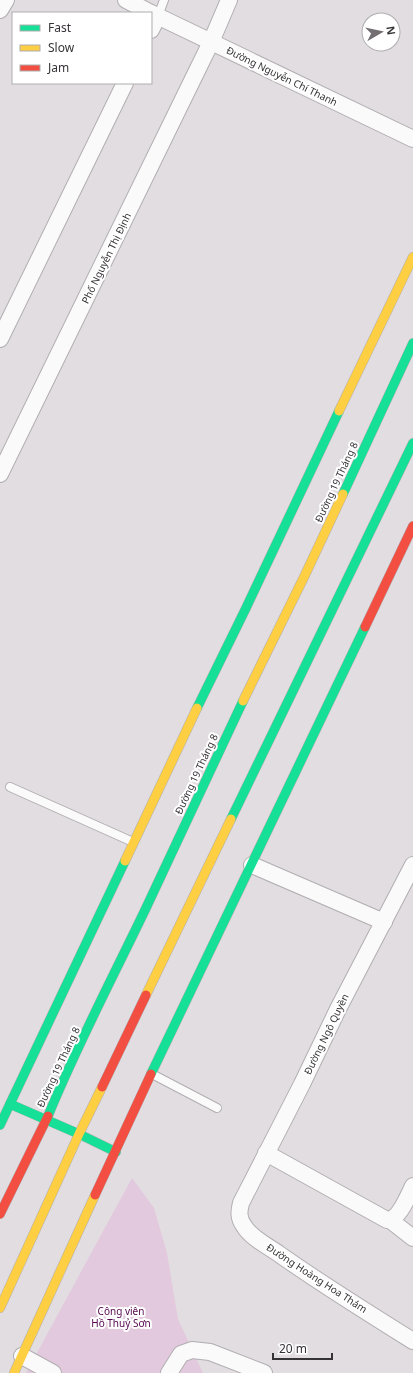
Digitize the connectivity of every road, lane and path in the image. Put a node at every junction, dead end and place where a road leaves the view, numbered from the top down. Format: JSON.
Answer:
{"nodes":[{"id":1,"x":6,"y":0,"type":"edge"},
{"id":2,"x":126,"y":0,"type":"edge"},
{"id":3,"x":164,"y":0,"type":"edge"},
{"id":4,"x":229,"y":0,"type":"edge"},
{"id":5,"x":0,"y":10,"type":"edge"},
{"id":6,"x":144,"y":12,"type":"edge"},
{"id":7,"x":153,"y":18,"type":"edge"},
{"id":8,"x":211,"y":42,"type":"junction"},
{"id":9,"x":125,"y":84,"type":"edge"},
{"id":10,"x":413,"y":139,"type":"edge"},
{"id":11,"x":413,"y":257,"type":"edge"},
{"id":12,"x":0,"y":339,"type":"edge"},
{"id":13,"x":413,"y":343,"type":"edge"},
{"id":14,"x":413,"y":443,"type":"edge"},
{"id":15,"x":0,"y":474,"type":"edge"},
{"id":16,"x":413,"y":526,"type":"edge"},
{"id":17,"x":10,"y":787,"type":"dead end"},
{"id":18,"x":134,"y":842,"type":"junction"},
{"id":19,"x":252,"y":865,"type":"junction"},
{"id":20,"x":413,"y":865,"type":"edge"},
{"id":21,"x":384,"y":922,"type":"junction"},
{"id":22,"x":151,"y":1074,"type":"junction"},
{"id":23,"x":5,"y":1102,"type":"edge"},
{"id":24,"x":217,"y":1108,"type":"dead end"},
{"id":25,"x":46,"y":1120,"type":"junction"},
{"id":26,"x":0,"y":1125,"type":"edge"},
{"id":27,"x":79,"y":1134,"type":"junction"},
{"id":28,"x":116,"y":1152,"type":"junction"},
{"id":29,"x":266,"y":1153,"type":"junction"},
{"id":30,"x":413,"y":1186,"type":"edge"},
{"id":31,"x":241,"y":1203,"type":"joint"},
{"id":32,"x":0,"y":1214,"type":"edge"},
{"id":33,"x":390,"y":1220,"type":"junction"},
{"id":34,"x":413,"y":1238,"type":"edge"},
{"id":35,"x":0,"y":1308,"type":"edge"},
{"id":36,"x":413,"y":1341,"type":"edge"},
{"id":37,"x":22,"y":1356,"type":"junction"},
{"id":38,"x":14,"y":1373,"type":"edge"},
{"id":39,"x":53,"y":1373,"type":"edge"},
{"id":40,"x":169,"y":1373,"type":"edge"},
{"id":41,"x":264,"y":1373,"type":"edge"}],
"edges":[{"from":1,"to":5,"type":"street"},
{"from":2,"to":6,"type":"street","name":"Đường Nguyễn Chí Thanh"},
{"from":3,"to":7,"type":"lane"},
{"from":4,"to":8,"type":"street","name":"Phố Nguyễn Thị Định"},
{"from":7,"to":8,"type":"street","name":"Đường Nguyễn Chí Thanh"},
{"from":8,"to":10,"type":"street","name":"Đường Nguyễn Chí Thanh"},
{"from":8,"to":15,"type":"street","name":"Phố Nguyễn Thị Định"},
{"from":9,"to":12,"type":"street"},
{"from":11,"to":18,"type":"main road"},
{"from":13,"to":25,"type":"main road","name":"Đường 19 Tháng 8"},
{"from":14,"to":27,"type":"main road"},
{"from":16,"to":19,"type":"main road"},
{"from":17,"to":18,"type":"lane"},
{"from":18,"to":23,"type":"main road"},
{"from":19,"to":21,"type":"street"},
{"from":19,"to":22,"type":"main road"},
{"from":20,"to":21,"type":"street","name":"Đường Ngô Quyền"},
{"from":21,"to":29,"type":"street","name":"Đường Ngô Quyền"},
{"from":22,"to":24,"type":"lane"},
{"from":22,"to":28,"type":"main road"},
{"from":23,"to":25,"type":"main road"},
{"from":23,"to":26,"type":"main road"},
{"from":25,"to":27,"type":"main road"},
{"from":25,"to":32,"type":"main road","name":"Đường 19 Tháng 8"},
{"from":27,"to":28,"type":"main road"},
{"from":27,"to":35,"type":"main road"},
{"from":28,"to":37,"type":"main road"},
{"from":29,"to":31,"type":"street","name":"Đường Ngô Quyền"},
{"from":29,"to":33,"type":"street"},
{"from":30,"to":33,"type":"street"},
{"from":31,"to":36,"type":"street","name":"Đường Hoàng Hoa Thám"},
{"from":33,"to":34,"type":"street"},
{"from":37,"to":38,"type":"main road"},
{"from":37,"to":39,"type":"street"},
{"from":40,"to":41,"type":"street"}]}
